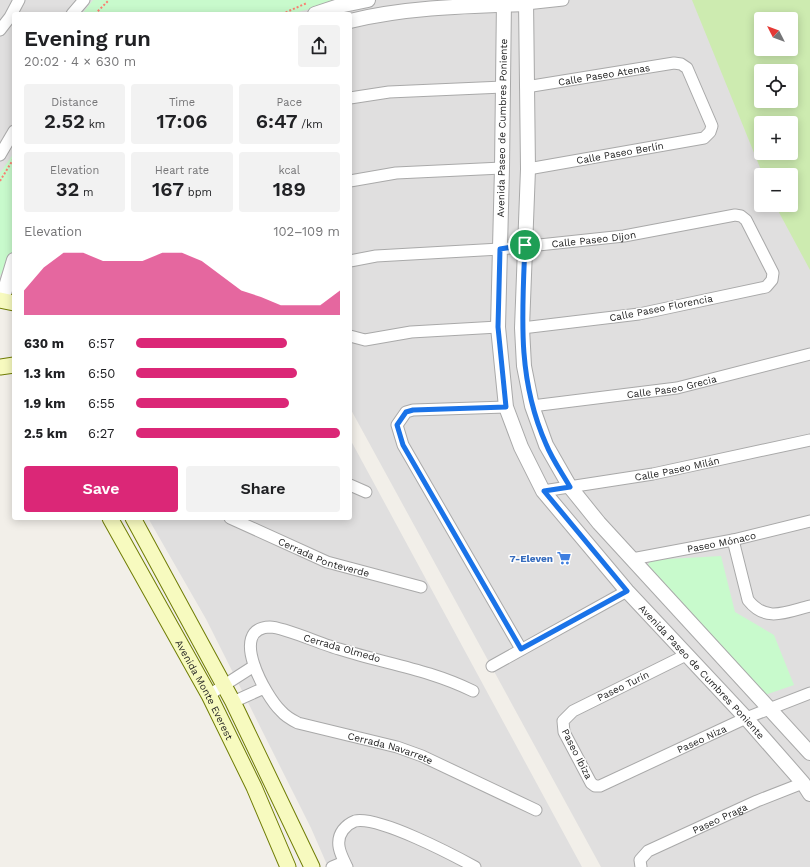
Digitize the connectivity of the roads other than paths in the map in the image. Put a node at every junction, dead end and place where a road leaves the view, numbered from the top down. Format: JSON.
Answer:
{"nodes":[{"id":1,"x":19,"y":0,"type":"edge"},
{"id":2,"x":84,"y":0,"type":"edge"},
{"id":3,"x":368,"y":0,"type":"edge"},
{"id":4,"x":562,"y":0,"type":"edge"},
{"id":5,"x":504,"y":2,"type":"edge"},
{"id":6,"x":526,"y":2,"type":"edge"},
{"id":7,"x":314,"y":8,"type":"edge"},
{"id":8,"x":13,"y":12,"type":"edge"},
{"id":9,"x":74,"y":12,"type":"edge"},
{"id":10,"x":12,"y":13,"type":"edge"},
{"id":11,"x":352,"y":21,"type":"edge"},
{"id":12,"x":0,"y":30,"type":"edge"},
{"id":13,"x":503,"y":87,"type":"junction"},
{"id":14,"x":526,"y":87,"type":"junction"},
{"id":15,"x":352,"y":98,"type":"edge"},
{"id":16,"x":710,"y":132,"type":"joint"},
{"id":17,"x":12,"y":135,"type":"edge"},
{"id":18,"x":0,"y":156,"type":"edge"},
{"id":19,"x":502,"y":168,"type":"junction"},
{"id":20,"x":528,"y":169,"type":"junction"},
{"id":21,"x":352,"y":181,"type":"edge"},
{"id":22,"x":525,"y":245,"type":"junction"},
{"id":23,"x":500,"y":249,"type":"junction"},
{"id":24,"x":352,"y":261,"type":"edge"},
{"id":25,"x":12,"y":269,"type":"edge"},
{"id":26,"x":772,"y":280,"type":"joint"},
{"id":27,"x":5,"y":301,"type":"edge"},
{"id":28,"x":498,"y":327,"type":"junction"},
{"id":29,"x":522,"y":328,"type":"junction"},
{"id":30,"x":354,"y":338,"type":"edge"},
{"id":31,"x":810,"y":354,"type":"edge"},
{"id":32,"x":532,"y":406,"type":"junction"},
{"id":33,"x":506,"y":407,"type":"junction"},
{"id":34,"x":810,"y":440,"type":"edge"},
{"id":35,"x":352,"y":486,"type":"edge"},
{"id":36,"x":570,"y":487,"type":"junction"},
{"id":37,"x":544,"y":491,"type":"junction"},
{"id":38,"x":366,"y":492,"type":"dead end"},
{"id":39,"x":111,"y":520,"type":"edge"},
{"id":40,"x":135,"y":520,"type":"edge"},
{"id":41,"x":234,"y":520,"type":"edge"},
{"id":42,"x":810,"y":521,"type":"edge"},
{"id":43,"x":733,"y":540,"type":"junction"},
{"id":44,"x":632,"y":559,"type":"junction"},
{"id":45,"x":163,"y":571,"type":"junction"},
{"id":46,"x":144,"y":580,"type":"junction"},
{"id":47,"x":421,"y":587,"type":"dead end"},
{"id":48,"x":627,"y":591,"type":"junction"},
{"id":49,"x":810,"y":606,"type":"edge"},
{"id":50,"x":521,"y":649,"type":"junction"},
{"id":51,"x":686,"y":655,"type":"junction"},
{"id":52,"x":254,"y":666,"type":"junction"},
{"id":53,"x":492,"y":666,"type":"dead end"},
{"id":54,"x":259,"y":677,"type":"joint"},
{"id":55,"x":224,"y":685,"type":"junction"},
{"id":56,"x":264,"y":688,"type":"junction"},
{"id":57,"x":473,"y":691,"type":"dead end"},
{"id":58,"x":810,"y":693,"type":"edge"},
{"id":59,"x":209,"y":695,"type":"junction"},
{"id":60,"x":233,"y":702,"type":"junction"},
{"id":61,"x":771,"y":709,"type":"junction"},
{"id":62,"x":746,"y":718,"type":"junction"},
{"id":63,"x":563,"y":721,"type":"joint"},
{"id":64,"x":810,"y":753,"type":"edge"},
{"id":65,"x":271,"y":781,"type":"junction"},
{"id":66,"x":595,"y":786,"type":"joint"},
{"id":67,"x":254,"y":787,"type":"junction"},
{"id":68,"x":806,"y":788,"type":"edge"},
{"id":69,"x":536,"y":810,"type":"dead end"},
{"id":70,"x":346,"y":864,"type":"edge"},
{"id":71,"x":641,"y":864,"type":"edge"},
{"id":72,"x":288,"y":867,"type":"edge"},
{"id":73,"x":312,"y":867,"type":"edge"},
{"id":74,"x":332,"y":867,"type":"edge"},
{"id":75,"x":475,"y":867,"type":"edge"}],
"edges":[{"from":1,"to":8,"type":"street"},
{"from":2,"to":9,"type":"street"},
{"from":3,"to":7,"type":"street"},
{"from":4,"to":6,"type":"street"},
{"from":5,"to":6,"type":"street"},
{"from":5,"to":11,"type":"street"},
{"from":5,"to":13,"type":"street","name":"Avenida Paseo de Cumbres Poniente"},
{"from":6,"to":14,"type":"street"},
{"from":10,"to":12,"type":"street"},
{"from":13,"to":15,"type":"street"},
{"from":13,"to":19,"type":"street","name":"Avenida Paseo de Cumbres Poniente"},
{"from":14,"to":16,"type":"street","name":"Calle Paseo Atenas"},
{"from":14,"to":20,"type":"street"},
{"from":16,"to":20,"type":"street","name":"Calle Paseo Berlín"},
{"from":17,"to":18,"type":"street"},
{"from":19,"to":21,"type":"street"},
{"from":19,"to":23,"type":"street","name":"Avenida Paseo de Cumbres Poniente"},
{"from":20,"to":22,"type":"street"},
{"from":22,"to":23,"type":"street","name":"Calle Paseo Dijon"},
{"from":22,"to":26,"type":"street","name":"Calle Paseo Dijon"},
{"from":22,"to":29,"type":"street"},
{"from":23,"to":24,"type":"street","name":"Calle Paseo Dijon"},
{"from":23,"to":28,"type":"street","name":"Avenida Paseo de Cumbres Poniente"},
{"from":25,"to":27,"type":"street"},
{"from":26,"to":29,"type":"street","name":"Calle Paseo Florencia"},
{"from":28,"to":30,"type":"street"},
{"from":28,"to":33,"type":"street","name":"Avenida Paseo de Cumbres Poniente"},
{"from":29,"to":32,"type":"street"},
{"from":31,"to":32,"type":"street","name":"Calle Paseo Grecia"},
{"from":32,"to":36,"type":"street"},
{"from":33,"to":37,"type":"street","name":"Avenida Paseo de Cumbres Poniente"},
{"from":33,"to":50,"type":"street"},
{"from":34,"to":36,"type":"street","name":"Calle Paseo Milán"},
{"from":35,"to":38,"type":"street"},
{"from":36,"to":37,"type":"street","name":"Calle Paseo Milán"},
{"from":36,"to":44,"type":"street"},
{"from":37,"to":48,"type":"street","name":"Avenida Paseo de Cumbres Poniente"},
{"from":39,"to":46,"type":"main road","name":"Avenida Monte Everest"},
{"from":40,"to":45,"type":"main road","name":"Avenida Monte Everest"},
{"from":41,"to":47,"type":"street","name":"Cerrada Ponteverde"},
{"from":42,"to":43,"type":"street","name":"Paseo Mónaco"},
{"from":43,"to":44,"type":"street","name":"Paseo Mónaco"},
{"from":43,"to":49,"type":"street"},
{"from":44,"to":61,"type":"street"},
{"from":45,"to":46,"type":"main road"},
{"from":45,"to":55,"type":"main road","name":"Avenida Monte Everest"},
{"from":46,"to":59,"type":"main road","name":"Avenida Monte Everest"},
{"from":48,"to":50,"type":"street"},
{"from":48,"to":51,"type":"street","name":"Avenida Paseo de Cumbres Poniente"},
{"from":50,"to":53,"type":"street"},
{"from":51,"to":62,"type":"street","name":"Avenida Paseo de Cumbres Poniente"},
{"from":51,"to":63,"type":"street","name":"Paseo Turín"},
{"from":52,"to":54,"type":"street","name":"Cerrada Olmedo"},
{"from":52,"to":55,"type":"street"},
{"from":52,"to":57,"type":"street","name":"Cerrada Olmedo"},
{"from":54,"to":56,"type":"street","name":"Cerrada Navarrete"},
{"from":55,"to":59,"type":"street"},
{"from":55,"to":60,"type":"main road","name":"Avenida Monte Everest"},
{"from":56,"to":60,"type":"street"},
{"from":56,"to":69,"type":"street","name":"Cerrada Navarrete"},
{"from":58,"to":61,"type":"street","name":"Paseo Niza"},
{"from":59,"to":67,"type":"main road","name":"Avenida Monte Everest"},
{"from":60,"to":65,"type":"main road","name":"Avenida Monte Everest"},
{"from":61,"to":62,"type":"street","name":"Paseo Niza"},
{"from":61,"to":64,"type":"street"},
{"from":62,"to":66,"type":"street","name":"Paseo Niza"},
{"from":62,"to":68,"type":"street","name":"Avenida Paseo de Cumbres Poniente"},
{"from":63,"to":66,"type":"street","name":"Paseo Ibiza"},
{"from":65,"to":67,"type":"main road"},
{"from":65,"to":73,"type":"main road","name":"Avenida Monte Everest"},
{"from":67,"to":72,"type":"main road","name":"Avenida Monte Everest"},
{"from":68,"to":71,"type":"street","name":"Paseo Praga"},
{"from":70,"to":74,"type":"street"},
{"from":70,"to":75,"type":"street"}]}
